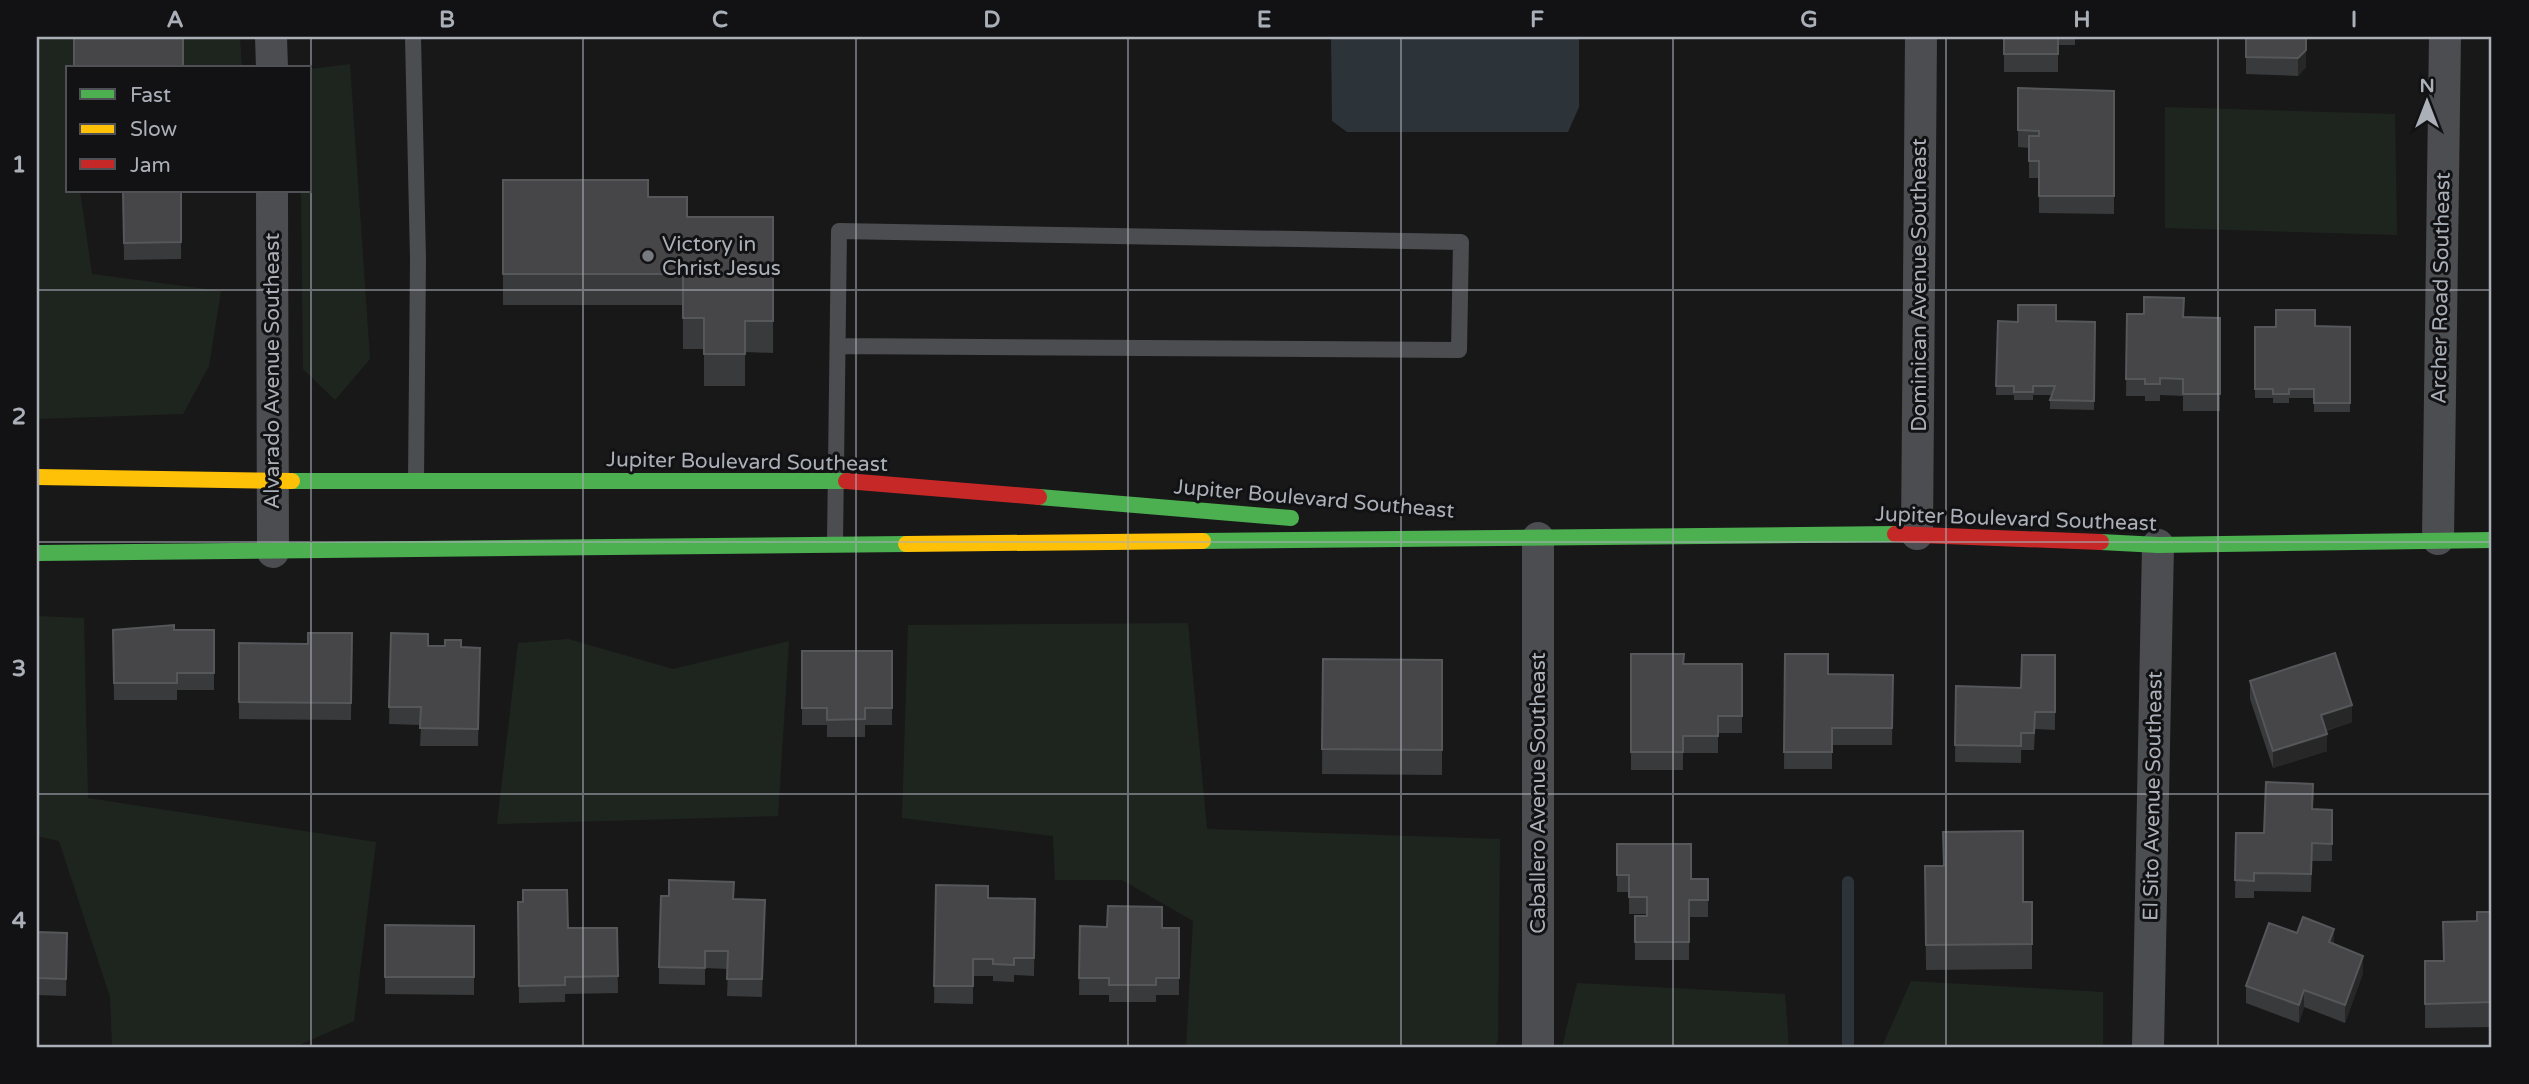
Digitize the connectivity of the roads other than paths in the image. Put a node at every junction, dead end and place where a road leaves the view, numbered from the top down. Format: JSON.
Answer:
{"nodes":[{"id":1,"x":271,"y":37,"type":"edge"},
{"id":2,"x":286,"y":37,"type":"edge"},
{"id":3,"x":413,"y":37,"type":"edge"},
{"id":4,"x":1921,"y":37,"type":"edge"},
{"id":5,"x":2445,"y":37,"type":"edge"},
{"id":6,"x":272,"y":66,"type":"edge"},
{"id":7,"x":272,"y":192,"type":"edge"},
{"id":8,"x":838,"y":346,"type":"junction"},
{"id":9,"x":37,"y":477,"type":"edge"},
{"id":10,"x":836,"y":480,"type":"junction"},
{"id":11,"x":272,"y":481,"type":"junction"},
{"id":12,"x":416,"y":481,"type":"junction"},
{"id":13,"x":1304,"y":519,"type":"dead end"},
{"id":14,"x":1345,"y":522,"type":"dead end"},
{"id":15,"x":1917,"y":534,"type":"junction"},
{"id":16,"x":1538,"y":538,"type":"junction"},
{"id":17,"x":2438,"y":539,"type":"junction"},
{"id":18,"x":2492,"y":540,"type":"edge"},
{"id":19,"x":835,"y":544,"type":"junction"},
{"id":20,"x":2158,"y":545,"type":"junction"},
{"id":21,"x":273,"y":552,"type":"junction"},
{"id":22,"x":37,"y":553,"type":"edge"},
{"id":23,"x":1538,"y":1047,"type":"edge"},
{"id":24,"x":2148,"y":1047,"type":"edge"}],
"edges":[{"from":1,"to":2,"type":"lane"},
{"from":1,"to":6,"type":"street"},
{"from":3,"to":12,"type":"lane"},
{"from":4,"to":15,"type":"street","name":"Dominican Avenue Southeast"},
{"from":5,"to":17,"type":"street","name":"Archer Road Southeast"},
{"from":7,"to":11,"type":"street","name":"Alvarado Avenue Southeast"},
{"from":8,"to":8,"type":"lane"},
{"from":8,"to":10,"type":"lane"},
{"from":9,"to":11,"type":"street","name":"Jupiter Boulevard Southeast"},
{"from":10,"to":12,"type":"street","name":"Jupiter Boulevard Southeast"},
{"from":10,"to":13,"type":"street","name":"Jupiter Boulevard Southeast"},
{"from":10,"to":19,"type":"lane"},
{"from":11,"to":12,"type":"street","name":"Jupiter Boulevard Southeast"},
{"from":11,"to":21,"type":"street","name":"Alvarado Avenue Southeast"},
{"from":14,"to":16,"type":"street","name":"Jupiter Boulevard Southeast"},
{"from":15,"to":16,"type":"street","name":"Jupiter Boulevard Southeast"},
{"from":15,"to":20,"type":"street","name":"Jupiter Boulevard Southeast"},
{"from":16,"to":19,"type":"street","name":"Jupiter Boulevard Southeast"},
{"from":16,"to":23,"type":"street","name":"Caballero Avenue Southeast"},
{"from":17,"to":18,"type":"street","name":"Jupiter Boulevard Southeast"},
{"from":17,"to":20,"type":"street","name":"Jupiter Boulevard Southeast"},
{"from":19,"to":21,"type":"street","name":"Jupiter Boulevard Southeast"},
{"from":20,"to":24,"type":"street","name":"El Sito Avenue Southeast"},
{"from":21,"to":22,"type":"street","name":"Jupiter Boulevard Southeast"}]}
